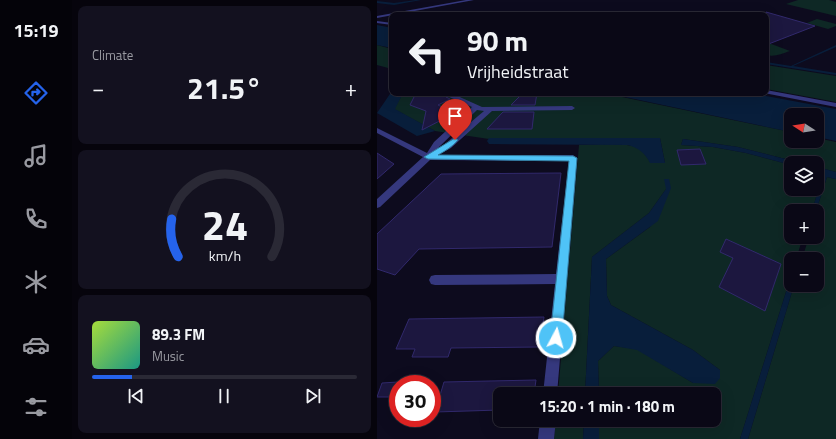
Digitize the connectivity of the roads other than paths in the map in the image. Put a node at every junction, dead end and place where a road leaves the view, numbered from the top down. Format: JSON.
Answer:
{"nodes":[{"id":1,"x":472,"y":0,"type":"edge"},
{"id":2,"x":405,"y":12,"type":"edge"},
{"id":3,"x":389,"y":15,"type":"edge"},
{"id":4,"x":377,"y":17,"type":"edge"},
{"id":5,"x":377,"y":22,"type":"edge"},
{"id":6,"x":389,"y":24,"type":"edge"},
{"id":7,"x":769,"y":93,"type":"edge"},
{"id":8,"x":451,"y":96,"type":"edge"},
{"id":9,"x":836,"y":105,"type":"edge"},
{"id":10,"x":476,"y":107,"type":"junction"},
{"id":11,"x":572,"y":108,"type":"dead end"},
{"id":12,"x":490,"y":109,"type":"junction"},
{"id":13,"x":377,"y":130,"type":"edge"},
{"id":14,"x":428,"y":157,"type":"junction"},
{"id":15,"x":377,"y":205,"type":"edge"},
{"id":16,"x":562,"y":279,"type":"junction"},
{"id":17,"x":435,"y":280,"type":"dead end"},
{"id":18,"x":551,"y":387,"type":"edge"},
{"id":19,"x":546,"y":427,"type":"edge"},
{"id":20,"x":545,"y":439,"type":"edge"}],
"edges":[{"from":1,"to":2,"type":"street"},
{"from":3,"to":4,"type":"street"},
{"from":5,"to":6,"type":"street"},
{"from":7,"to":9,"type":"street"},
{"from":8,"to":10,"type":"street"},
{"from":10,"to":12,"type":"street"},
{"from":10,"to":14,"type":"street"},
{"from":11,"to":12,"type":"street"},
{"from":12,"to":14,"type":"street"},
{"from":13,"to":14,"type":"street"},
{"from":14,"to":15,"type":"street"},
{"from":14,"to":16,"type":"street"},
{"from":16,"to":17,"type":"street"},
{"from":16,"to":18,"type":"street"},
{"from":19,"to":20,"type":"street"}]}
